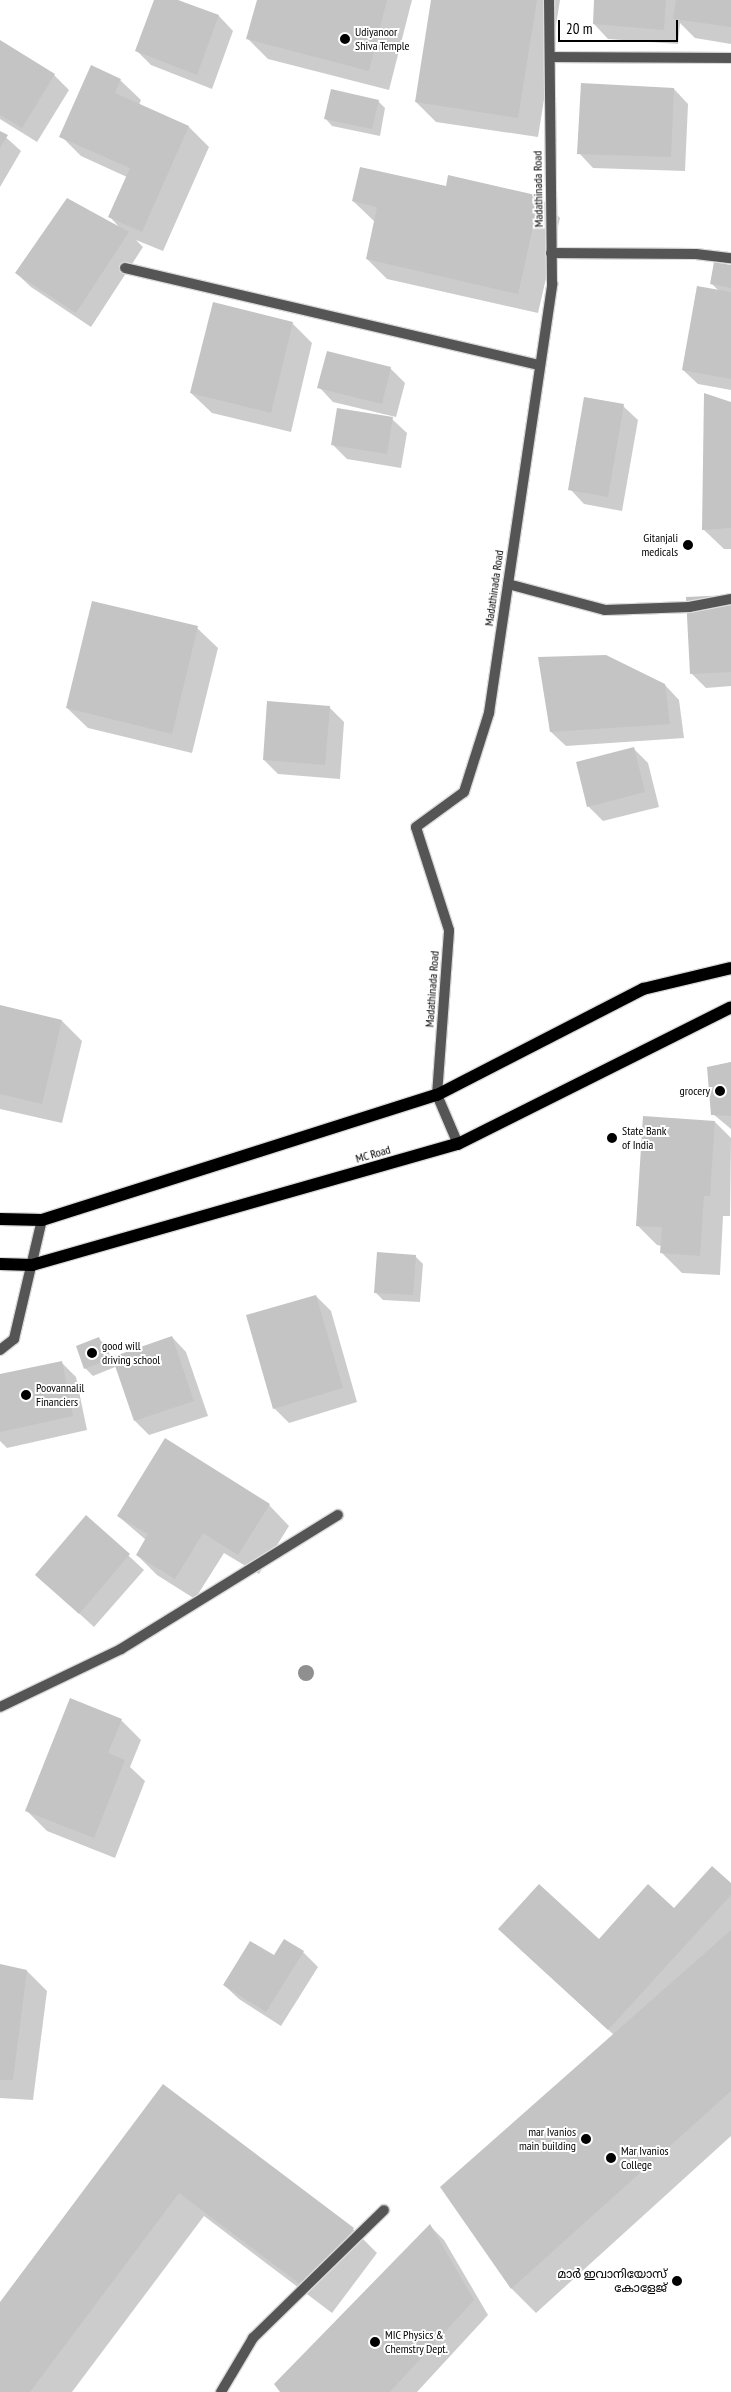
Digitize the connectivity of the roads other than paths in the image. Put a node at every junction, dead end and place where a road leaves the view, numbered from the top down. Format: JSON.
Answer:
{"nodes":[{"id":1,"x":549,"y":0,"type":"edge"},
{"id":2,"x":550,"y":57,"type":"junction"},
{"id":3,"x":731,"y":58,"type":"edge"},
{"id":4,"x":551,"y":253,"type":"junction"},
{"id":5,"x":731,"y":258,"type":"edge"},
{"id":6,"x":125,"y":268,"type":"dead end"},
{"id":7,"x":539,"y":366,"type":"junction"},
{"id":8,"x":508,"y":584,"type":"junction"},
{"id":9,"x":731,"y":598,"type":"edge"},
{"id":10,"x":731,"y":968,"type":"edge"},
{"id":11,"x":731,"y":1007,"type":"edge"},
{"id":12,"x":437,"y":1095,"type":"junction"},
{"id":13,"x":458,"y":1144,"type":"junction"},
{"id":14,"x":0,"y":1219,"type":"edge"},
{"id":15,"x":42,"y":1220,"type":"junction"},
{"id":16,"x":0,"y":1264,"type":"edge"},
{"id":17,"x":32,"y":1266,"type":"junction"},
{"id":18,"x":0,"y":1350,"type":"edge"},
{"id":19,"x":338,"y":1515,"type":"dead end"},
{"id":20,"x":0,"y":1707,"type":"edge"},
{"id":21,"x":384,"y":2210,"type":"dead end"},
{"id":22,"x":221,"y":2392,"type":"edge"}],
"edges":[{"from":1,"to":2,"type":"street","name":"Madathinada Road"},
{"from":2,"to":3,"type":"street"},
{"from":2,"to":4,"type":"street","name":"Madathinada Road"},
{"from":4,"to":5,"type":"street"},
{"from":4,"to":7,"type":"street","name":"Madathinada Road"},
{"from":6,"to":7,"type":"street"},
{"from":7,"to":8,"type":"street","name":"Madathinada Road"},
{"from":8,"to":9,"type":"street"},
{"from":8,"to":12,"type":"street","name":"Madathinada Road"},
{"from":10,"to":12,"type":"main road"},
{"from":11,"to":13,"type":"main road","name":"MC Road"},
{"from":12,"to":13,"type":"street","name":"Madathinada Road"},
{"from":12,"to":15,"type":"main road"},
{"from":13,"to":17,"type":"main road","name":"MC Road"},
{"from":14,"to":15,"type":"main road"},
{"from":15,"to":17,"type":"street"},
{"from":16,"to":17,"type":"main road","name":"MC Road"},
{"from":17,"to":18,"type":"street"},
{"from":19,"to":20,"type":"street"},
{"from":21,"to":22,"type":"street"}]}
